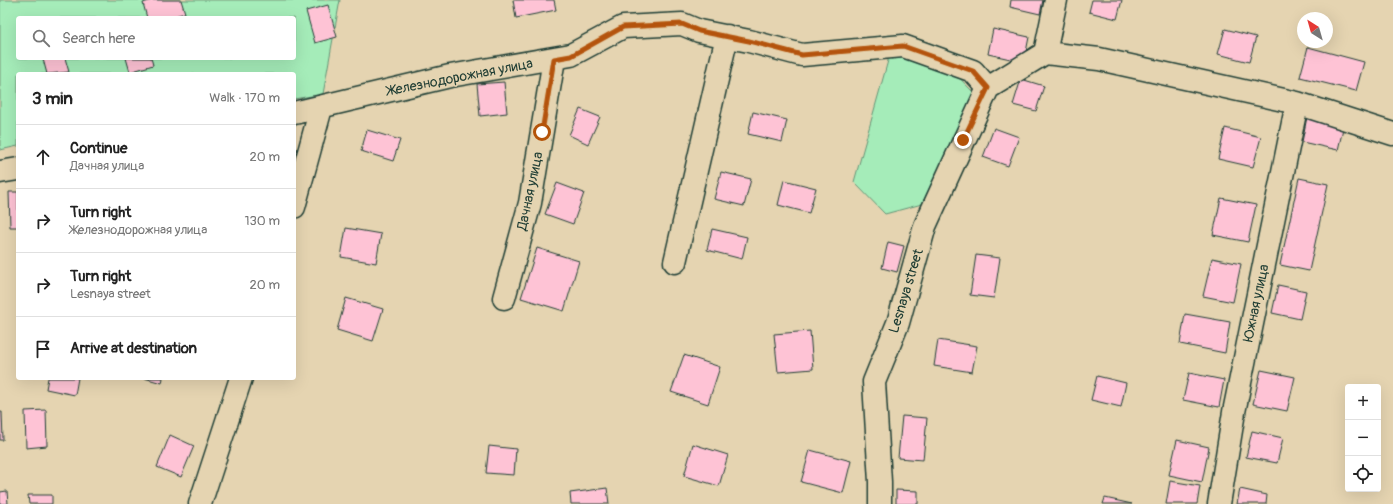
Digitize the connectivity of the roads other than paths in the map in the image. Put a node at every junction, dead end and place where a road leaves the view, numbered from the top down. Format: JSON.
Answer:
{"nodes":[{"id":1,"x":1056,"y":0,"type":"edge"},
{"id":2,"x":727,"y":36,"type":"junction"},
{"id":3,"x":1045,"y":53,"type":"junction"},
{"id":4,"x":554,"y":59,"type":"junction"},
{"id":5,"x":988,"y":88,"type":"junction"},
{"id":6,"x":1297,"y":103,"type":"junction"},
{"id":7,"x":321,"y":108,"type":"junction"},
{"id":8,"x":296,"y":113,"type":"edge"},
{"id":9,"x":1393,"y":134,"type":"edge"},
{"id":10,"x":16,"y":168,"type":"edge"},
{"id":11,"x":0,"y":172,"type":"edge"},
{"id":12,"x":296,"y":200,"type":"edge"},
{"id":13,"x":675,"y":262,"type":"dead end"},
{"id":14,"x":504,"y":298,"type":"dead end"},
{"id":15,"x":241,"y":380,"type":"edge"},
{"id":16,"x":200,"y":504,"type":"edge"},
{"id":17,"x":880,"y":504,"type":"edge"},
{"id":18,"x":1219,"y":504,"type":"edge"}],
"edges":[{"from":1,"to":3,"type":"street"},
{"from":2,"to":4,"type":"street","name":"Железнодорожная улица"},
{"from":2,"to":5,"type":"street","name":"Железнодорожная улица"},
{"from":2,"to":13,"type":"street"},
{"from":3,"to":5,"type":"street"},
{"from":3,"to":6,"type":"street"},
{"from":4,"to":7,"type":"street","name":"Железнодорожная улица"},
{"from":4,"to":14,"type":"street","name":"Дачная улица"},
{"from":5,"to":17,"type":"street","name":"Lesnaya street"},
{"from":6,"to":9,"type":"street"},
{"from":6,"to":18,"type":"street","name":"Южная улица"},
{"from":7,"to":8,"type":"street","name":"Железнодорожная улица"},
{"from":7,"to":12,"type":"street"},
{"from":10,"to":11,"type":"street"},
{"from":15,"to":16,"type":"street"}]}
